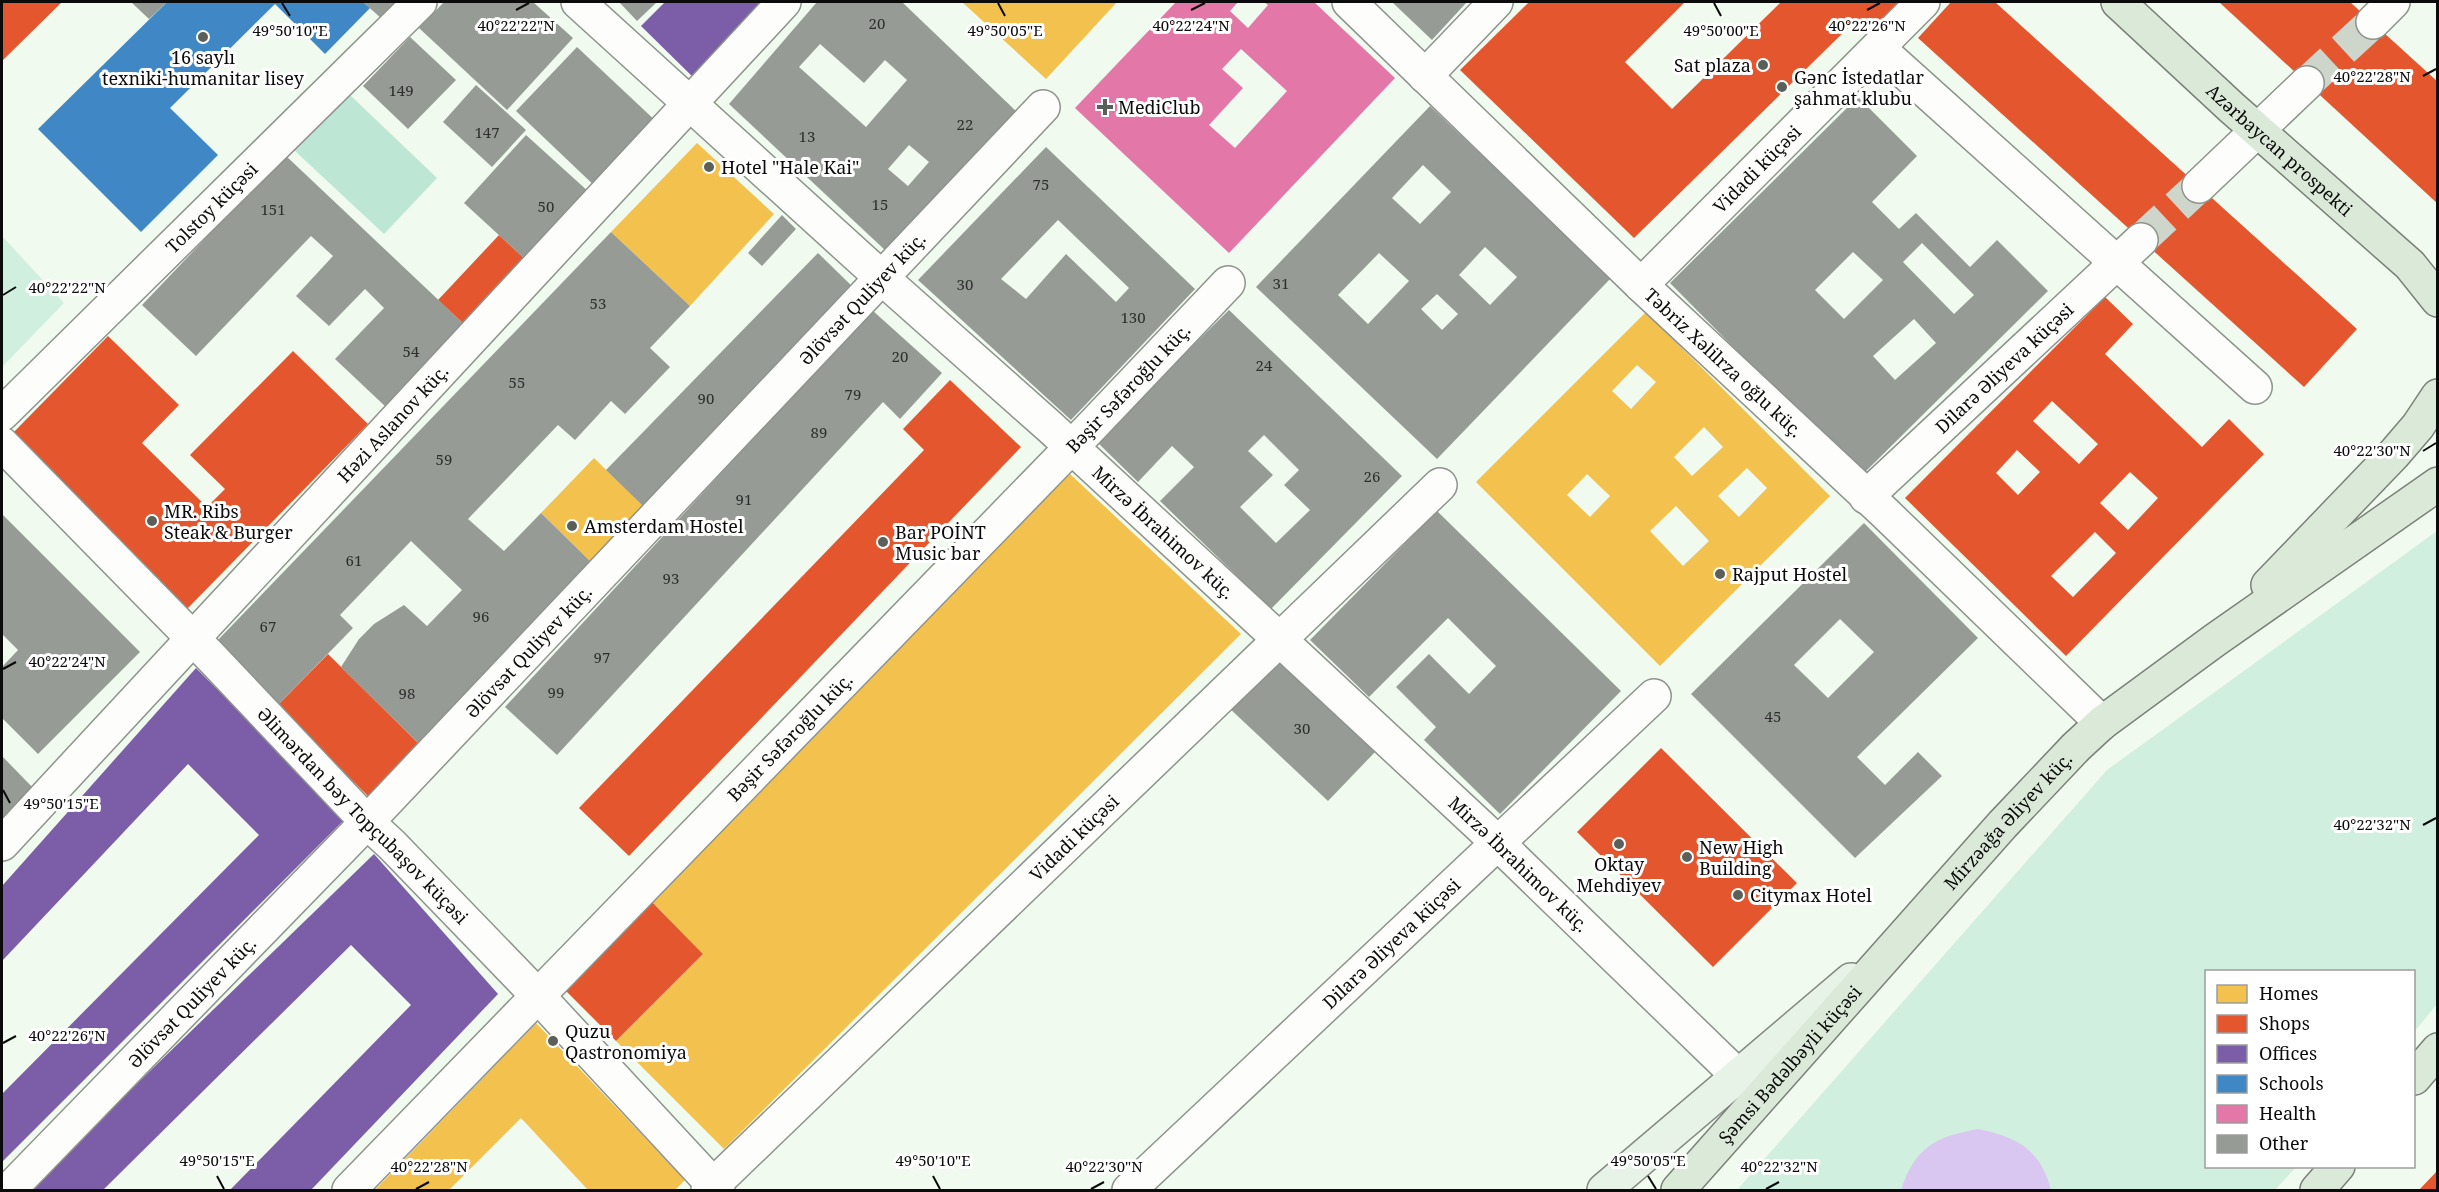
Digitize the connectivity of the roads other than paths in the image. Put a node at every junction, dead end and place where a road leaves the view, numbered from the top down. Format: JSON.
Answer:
{"nodes":[{"id":1,"x":420,"y":2,"type":"edge"},
{"id":2,"x":578,"y":2,"type":"edge"},
{"id":3,"x":784,"y":2,"type":"edge"},
{"id":4,"x":1349,"y":2,"type":"edge"},
{"id":5,"x":1496,"y":2,"type":"edge"},
{"id":6,"x":1923,"y":2,"type":"edge"},
{"id":7,"x":2118,"y":2,"type":"edge"},
{"id":8,"x":1878,"y":48,"type":"junction"},
{"id":9,"x":1425,"y":76,"type":"junction"},
{"id":10,"x":2307,"y":83,"type":"tunnel mouth"},
{"id":11,"x":689,"y":104,"type":"junction"},
{"id":12,"x":1043,"y":107,"type":"dead end"},
{"id":13,"x":2258,"y":130,"type":"junction"},
{"id":14,"x":2199,"y":186,"type":"tunnel mouth"},
{"id":15,"x":2141,"y":240,"type":"tunnel mouth"},
{"id":16,"x":2117,"y":262,"type":"junction"},
{"id":17,"x":882,"y":278,"type":"junction"},
{"id":18,"x":1228,"y":283,"type":"dead end"},
{"id":19,"x":1641,"y":285,"type":"junction"},
{"id":20,"x":2438,"y":300,"type":"edge"},
{"id":21,"x":2255,"y":387,"type":"dead end"},
{"id":22,"x":2438,"y":396,"type":"edge"},
{"id":23,"x":2,"y":414,"type":"edge"},
{"id":24,"x":2,"y":444,"type":"edge"},
{"id":25,"x":1071,"y":447,"type":"junction"},
{"id":26,"x":2438,"y":484,"type":"edge"},
{"id":27,"x":1440,"y":485,"type":"dead end"},
{"id":28,"x":1866,"y":497,"type":"junction"},
{"id":29,"x":191,"y":639,"type":"junction"},
{"id":30,"x":1279,"y":639,"type":"junction"},
{"id":31,"x":2215,"y":640,"type":"junction"},
{"id":32,"x":1654,"y":696,"type":"dead end"},
{"id":33,"x":2102,"y":723,"type":"junction"},
{"id":34,"x":367,"y":822,"type":"junction"},
{"id":35,"x":1497,"y":843,"type":"junction"},
{"id":36,"x":2,"y":844,"type":"edge"},
{"id":37,"x":1901,"y":938,"type":"junction"},
{"id":38,"x":537,"y":995,"type":"junction"},
{"id":39,"x":2438,"y":1052,"type":"edge"},
{"id":40,"x":1737,"y":1075,"type":"junction"},
{"id":41,"x":2415,"y":1076,"type":"edge"},
{"id":42,"x":2336,"y":1168,"type":"edge"},
{"id":43,"x":713,"y":1189,"type":"edge"},
{"id":44,"x":9,"y":1191,"type":"edge"},
{"id":45,"x":349,"y":1191,"type":"edge"},
{"id":46,"x":1129,"y":1191,"type":"edge"},
{"id":47,"x":1604,"y":1191,"type":"edge"},
{"id":48,"x":1678,"y":1191,"type":"edge"},
{"id":49,"x":2317,"y":1191,"type":"edge"}],
"edges":[{"from":1,"to":23,"type":"street","name":"Tolstoy küçəsi"},
{"from":2,"to":11,"type":"street","name":"Mirzə İbrahimov küç."},
{"from":3,"to":11,"type":"street","name":"Həzi Aslanov küç."},
{"from":4,"to":9,"type":"street","name":"Təbriz Xəlilrza oğlu küç."},
{"from":5,"to":9,"type":"street"},
{"from":6,"to":8,"type":"street","name":"Vidadi küçəsi"},
{"from":7,"to":13,"type":"main road","name":"Azərbaycan prospekti"},
{"from":8,"to":16,"type":"street"},
{"from":8,"to":19,"type":"street","name":"Vidadi küçəsi"},
{"from":9,"to":19,"type":"street","name":"Təbriz Xəlilrza oğlu küç."},
{"from":10,"to":13,"type":"street"},
{"from":11,"to":17,"type":"street","name":"Mirzə İbrahimov küç."},
{"from":11,"to":29,"type":"street","name":"Həzi Aslanov küç."},
{"from":12,"to":17,"type":"street","name":"Əlövsət Quliyev küç."},
{"from":13,"to":14,"type":"street"},
{"from":13,"to":20,"type":"main road","name":"Azərbaycan prospekti"},
{"from":15,"to":16,"type":"street","name":"Dilarə Əliyeva küçəsi"},
{"from":16,"to":21,"type":"street"},
{"from":16,"to":28,"type":"street","name":"Dilarə Əliyeva küçəsi"},
{"from":17,"to":25,"type":"street","name":"Mirzə İbrahimov küç."},
{"from":17,"to":34,"type":"street","name":"Əlövsət Quliyev küç."},
{"from":18,"to":25,"type":"street","name":"Bəşir Səfəroğlu küç."},
{"from":19,"to":28,"type":"street","name":"Təbriz Xəlilrza oğlu küç."},
{"from":22,"to":31,"type":"main road"},
{"from":24,"to":29,"type":"street","name":"Əlimərdan bəy Topçubaşov küçəsi"},
{"from":25,"to":30,"type":"street","name":"Mirzə İbrahimov küç."},
{"from":25,"to":38,"type":"street","name":"Bəşir Səfəroğlu küç."},
{"from":26,"to":31,"type":"main road","name":"Mirzəağa Əliyev küç."},
{"from":27,"to":30,"type":"street","name":"Vidadi küçəsi"},
{"from":28,"to":33,"type":"street","name":"Təbriz Xəlilrza oğlu küç."},
{"from":29,"to":34,"type":"street","name":"Əlimərdan bəy Topçubaşov küçəsi"},
{"from":29,"to":36,"type":"street","name":"Həzi Aslanov küç."},
{"from":30,"to":35,"type":"street","name":"Mirzə İbrahimov küç."},
{"from":30,"to":43,"type":"street","name":"Vidadi küçəsi"},
{"from":31,"to":33,"type":"main road","name":"Mirzəağa Əliyev küç."},
{"from":32,"to":35,"type":"street","name":"Dilarə Əliyeva küçəsi"},
{"from":33,"to":37,"type":"main road","name":"Mirzəağa Əliyev küç."},
{"from":34,"to":38,"type":"street","name":"Əlimərdan bəy Topçubaşov küçəsi"},
{"from":34,"to":44,"type":"street","name":"Əlövsət Quliyev küç."},
{"from":35,"to":40,"type":"street","name":"Mirzə İbrahimov küç."},
{"from":35,"to":46,"type":"street","name":"Dilarə Əliyeva küçəsi"},
{"from":37,"to":40,"type":"street","name":"Mirzəağa Əliyev küç."},
{"from":37,"to":48,"type":"main road","name":"Şəmsi Bədəlbəyli küçəsi"},
{"from":38,"to":43,"type":"street","name":"Əlimərdan bəy Topçubaşov küçəsi"},
{"from":38,"to":45,"type":"street","name":"Bəşir Səfəroğlu küç."},
{"from":39,"to":41,"type":"main road"},
{"from":40,"to":47,"type":"street","name":"Mirzəağa Əliyev küç."},
{"from":42,"to":49,"type":"main road"}]}
